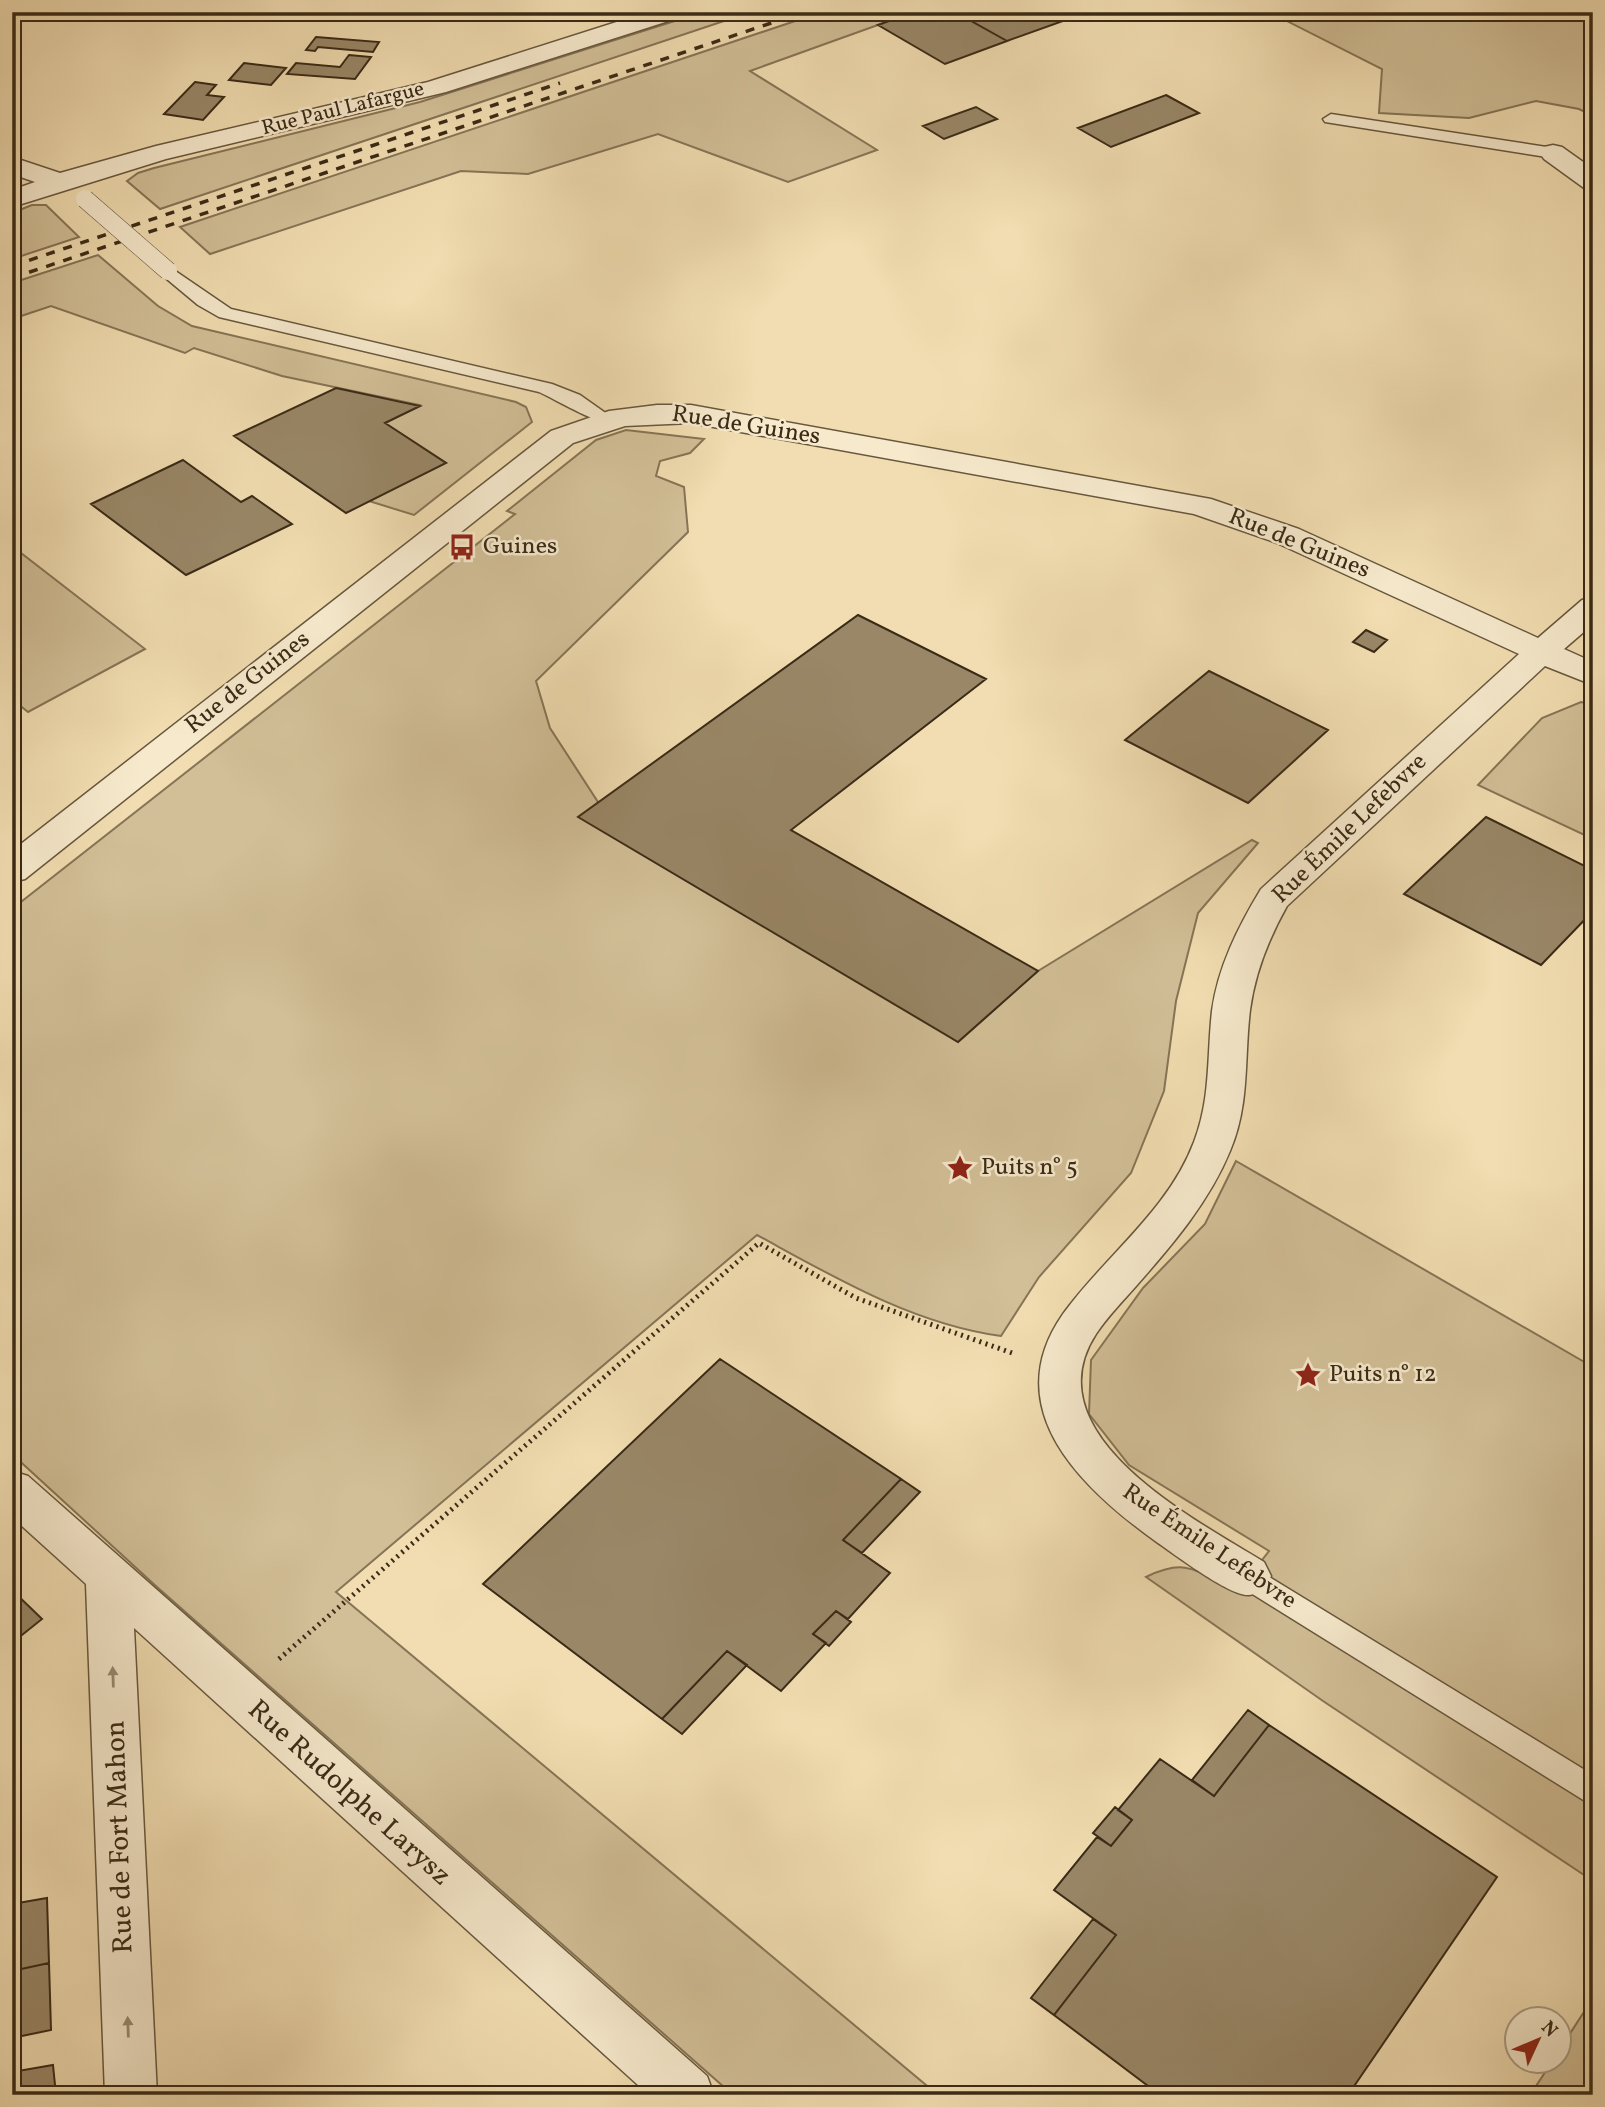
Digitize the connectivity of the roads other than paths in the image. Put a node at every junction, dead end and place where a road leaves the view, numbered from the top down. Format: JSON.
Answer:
{"nodes":[{"id":1,"x":672,"y":12,"type":"edge"},
{"id":2,"x":1331,"y":119,"type":"dead end"},
{"id":3,"x":1553,"y":153,"type":"joint"},
{"id":4,"x":12,"y":165,"type":"edge"},
{"id":5,"x":58,"y":181,"type":"junction"},
{"id":6,"x":1593,"y":182,"type":"edge"},
{"id":7,"x":12,"y":199,"type":"edge"},
{"id":8,"x":605,"y":419,"type":"junction"},
{"id":9,"x":1593,"y":607,"type":"edge"},
{"id":10,"x":1542,"y":651,"type":"junction"},
{"id":11,"x":1593,"y":675,"type":"edge"},
{"id":12,"x":12,"y":870,"type":"edge"},
{"id":13,"x":12,"y":1489,"type":"edge"},
{"id":14,"x":1248,"y":1576,"type":"joint"},
{"id":15,"x":109,"y":1579,"type":"junction"},
{"id":16,"x":1593,"y":1792,"type":"edge"},
{"id":17,"x":131,"y":2095,"type":"edge"},
{"id":18,"x":688,"y":2095,"type":"edge"}],
"edges":[{"from":1,"to":5,"type":"street","name":"Rue Paul Lafargue"},
{"from":2,"to":3,"type":"lane"},
{"from":3,"to":6,"type":"street"},
{"from":4,"to":5,"type":"street"},
{"from":5,"to":7,"type":"street","name":"Rue Paul Lafargue"},
{"from":5,"to":8,"type":"lane","bridge":true},
{"from":8,"to":10,"type":"street","name":"Rue de Guines"},
{"from":8,"to":12,"type":"street","name":"Rue de Guines"},
{"from":9,"to":10,"type":"street","name":"Rue Émile Lefebvre"},
{"from":10,"to":11,"type":"street","name":"Rue de Guines"},
{"from":10,"to":14,"type":"street","name":"Rue Émile Lefebvre"},
{"from":13,"to":15,"type":"street","name":"Rue Rudolphe Larysz"},
{"from":14,"to":16,"type":"lane","name":"Rue Émile Lefebvre"},
{"from":17,"to":15,"type":"street","name":"Rue de Fort Mahon","one_way":true},
{"from":15,"to":18,"type":"street","name":"Rue Rudolphe Larysz"}]}
